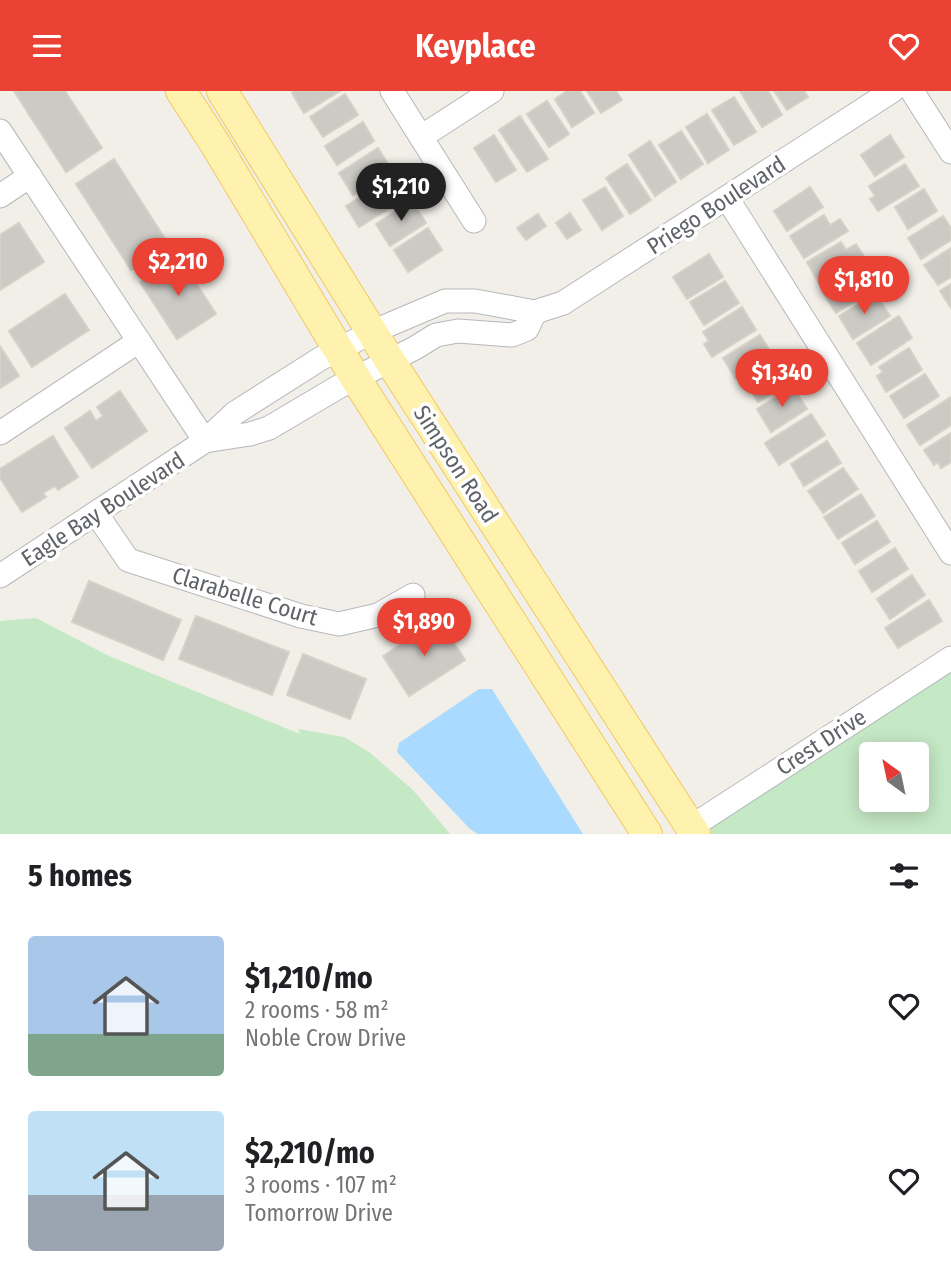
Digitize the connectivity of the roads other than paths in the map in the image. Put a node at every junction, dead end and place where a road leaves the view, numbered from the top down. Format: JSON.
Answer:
{"nodes":[{"id":1,"x":181,"y":91,"type":"edge"},
{"id":2,"x":222,"y":91,"type":"edge"},
{"id":3,"x":392,"y":91,"type":"edge"},
{"id":4,"x":492,"y":91,"type":"edge"},
{"id":5,"x":892,"y":91,"type":"edge"},
{"id":6,"x":912,"y":91,"type":"edge"},
{"id":7,"x":0,"y":131,"type":"edge"},
{"id":8,"x":421,"y":137,"type":"junction"},
{"id":9,"x":951,"y":152,"type":"edge"},
{"id":10,"x":30,"y":176,"type":"junction"},
{"id":11,"x":0,"y":196,"type":"edge"},
{"id":12,"x":727,"y":198,"type":"junction"},
{"id":13,"x":474,"y":221,"type":"dead end"},
{"id":14,"x":535,"y":312,"type":"junction"},
{"id":15,"x":372,"y":332,"type":"junction"},
{"id":16,"x":139,"y":341,"type":"junction"},
{"id":17,"x":338,"y":350,"type":"junction"},
{"id":18,"x":390,"y":361,"type":"junction"},
{"id":19,"x":356,"y":379,"type":"junction"},
{"id":20,"x":0,"y":433,"type":"edge"},
{"id":21,"x":205,"y":441,"type":"junction"},
{"id":22,"x":96,"y":513,"type":"junction"},
{"id":23,"x":951,"y":553,"type":"edge"},
{"id":24,"x":0,"y":576,"type":"edge"},
{"id":25,"x":413,"y":595,"type":"dead end"},
{"id":26,"x":951,"y":658,"type":"edge"},
{"id":27,"x":693,"y":831,"type":"edge"},
{"id":28,"x":647,"y":834,"type":"edge"}],
"edges":[{"from":1,"to":17,"type":"main road","name":"Simpson Road"},
{"from":2,"to":15,"type":"main road","name":"Simpson Road"},
{"from":3,"to":8,"type":"street"},
{"from":4,"to":8,"type":"street"},
{"from":5,"to":12,"type":"street","name":"Priego Boulevard"},
{"from":6,"to":9,"type":"street"},
{"from":7,"to":10,"type":"street"},
{"from":8,"to":13,"type":"street"},
{"from":10,"to":11,"type":"street"},
{"from":10,"to":16,"type":"street"},
{"from":12,"to":14,"type":"street","name":"Priego Boulevard"},
{"from":12,"to":23,"type":"street"},
{"from":14,"to":15,"type":"street","name":"Priego Boulevard"},
{"from":14,"to":18,"type":"street","name":"Priego Boulevard"},
{"from":15,"to":17,"type":"street","name":"Priego Boulevard"},
{"from":15,"to":18,"type":"main road","name":"Simpson Road"},
{"from":16,"to":20,"type":"street"},
{"from":16,"to":21,"type":"street"},
{"from":17,"to":19,"type":"main road","name":"Simpson Road"},
{"from":17,"to":21,"type":"street","name":"Eagle Bay Boulevard"},
{"from":18,"to":19,"type":"street","name":"Priego Boulevard"},
{"from":18,"to":27,"type":"main road","name":"Simpson Road"},
{"from":19,"to":21,"type":"street","name":"Eagle Bay Boulevard"},
{"from":19,"to":28,"type":"main road","name":"Simpson Road"},
{"from":21,"to":22,"type":"street","name":"Eagle Bay Boulevard"},
{"from":22,"to":24,"type":"street","name":"Eagle Bay Boulevard"},
{"from":22,"to":25,"type":"street","name":"Clarabelle Court"},
{"from":26,"to":27,"type":"street","name":"Crest Drive"}]}
